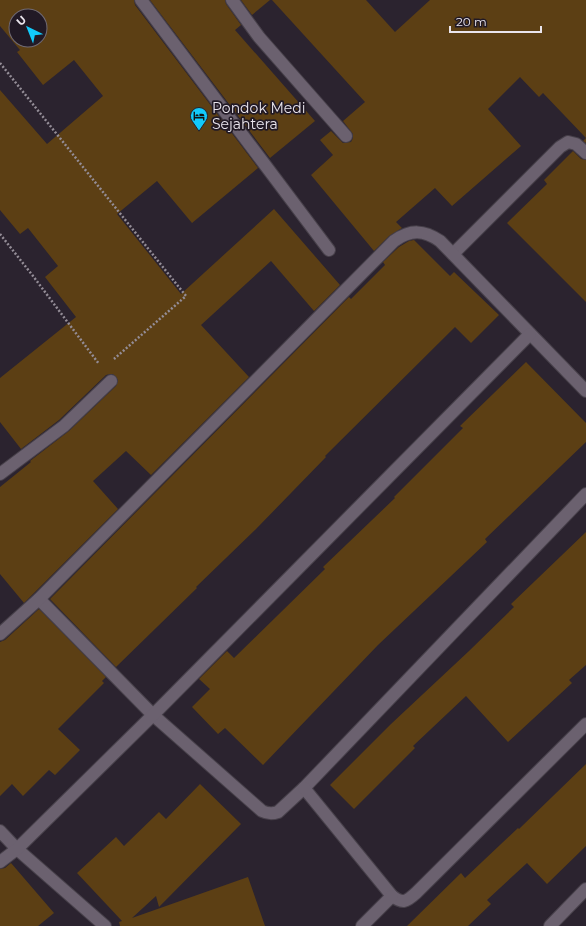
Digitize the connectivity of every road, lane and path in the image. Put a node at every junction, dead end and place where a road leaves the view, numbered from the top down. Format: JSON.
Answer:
{"nodes":[{"id":1,"x":141,"y":0,"type":"edge"},
{"id":2,"x":232,"y":0,"type":"edge"},
{"id":3,"x":0,"y":63,"type":"edge"},
{"id":4,"x":346,"y":136,"type":"dead end"},
{"id":5,"x":586,"y":153,"type":"edge"},
{"id":6,"x":0,"y":234,"type":"edge"},
{"id":7,"x":330,"y":250,"type":"dead end"},
{"id":8,"x":453,"y":254,"type":"junction"},
{"id":9,"x":530,"y":334,"type":"junction"},
{"id":10,"x":111,"y":381,"type":"junction"},
{"id":11,"x":586,"y":391,"type":"edge"},
{"id":12,"x":0,"y":474,"type":"edge"},
{"id":13,"x":586,"y":494,"type":"edge"},
{"id":14,"x":39,"y":599,"type":"junction"},
{"id":15,"x":0,"y":634,"type":"edge"},
{"id":16,"x":153,"y":715,"type":"junction"},
{"id":17,"x":586,"y":724,"type":"edge"},
{"id":18,"x":304,"y":788,"type":"junction"},
{"id":19,"x":0,"y":831,"type":"edge"},
{"id":20,"x":17,"y":849,"type":"junction"},
{"id":21,"x":0,"y":862,"type":"edge"},
{"id":22,"x":586,"y":889,"type":"edge"},
{"id":23,"x":392,"y":896,"type":"junction"},
{"id":24,"x":105,"y":926,"type":"edge"},
{"id":25,"x":362,"y":926,"type":"edge"},
{"id":26,"x":550,"y":926,"type":"edge"}],
"edges":[{"from":1,"to":7,"type":"street"},
{"from":2,"to":4,"type":"street"},
{"from":3,"to":10,"type":"path"},
{"from":5,"to":8,"type":"street"},
{"from":6,"to":10,"type":"path"},
{"from":8,"to":9,"type":"street"},
{"from":8,"to":14,"type":"street"},
{"from":9,"to":11,"type":"street"},
{"from":9,"to":16,"type":"street"},
{"from":10,"to":12,"type":"street"},
{"from":13,"to":18,"type":"street"},
{"from":14,"to":15,"type":"street"},
{"from":14,"to":16,"type":"street"},
{"from":16,"to":18,"type":"street"},
{"from":16,"to":20,"type":"street"},
{"from":17,"to":23,"type":"street"},
{"from":18,"to":23,"type":"street"},
{"from":19,"to":20,"type":"street"},
{"from":20,"to":21,"type":"street"},
{"from":20,"to":24,"type":"street"},
{"from":22,"to":26,"type":"street"},
{"from":23,"to":25,"type":"street"}]}
